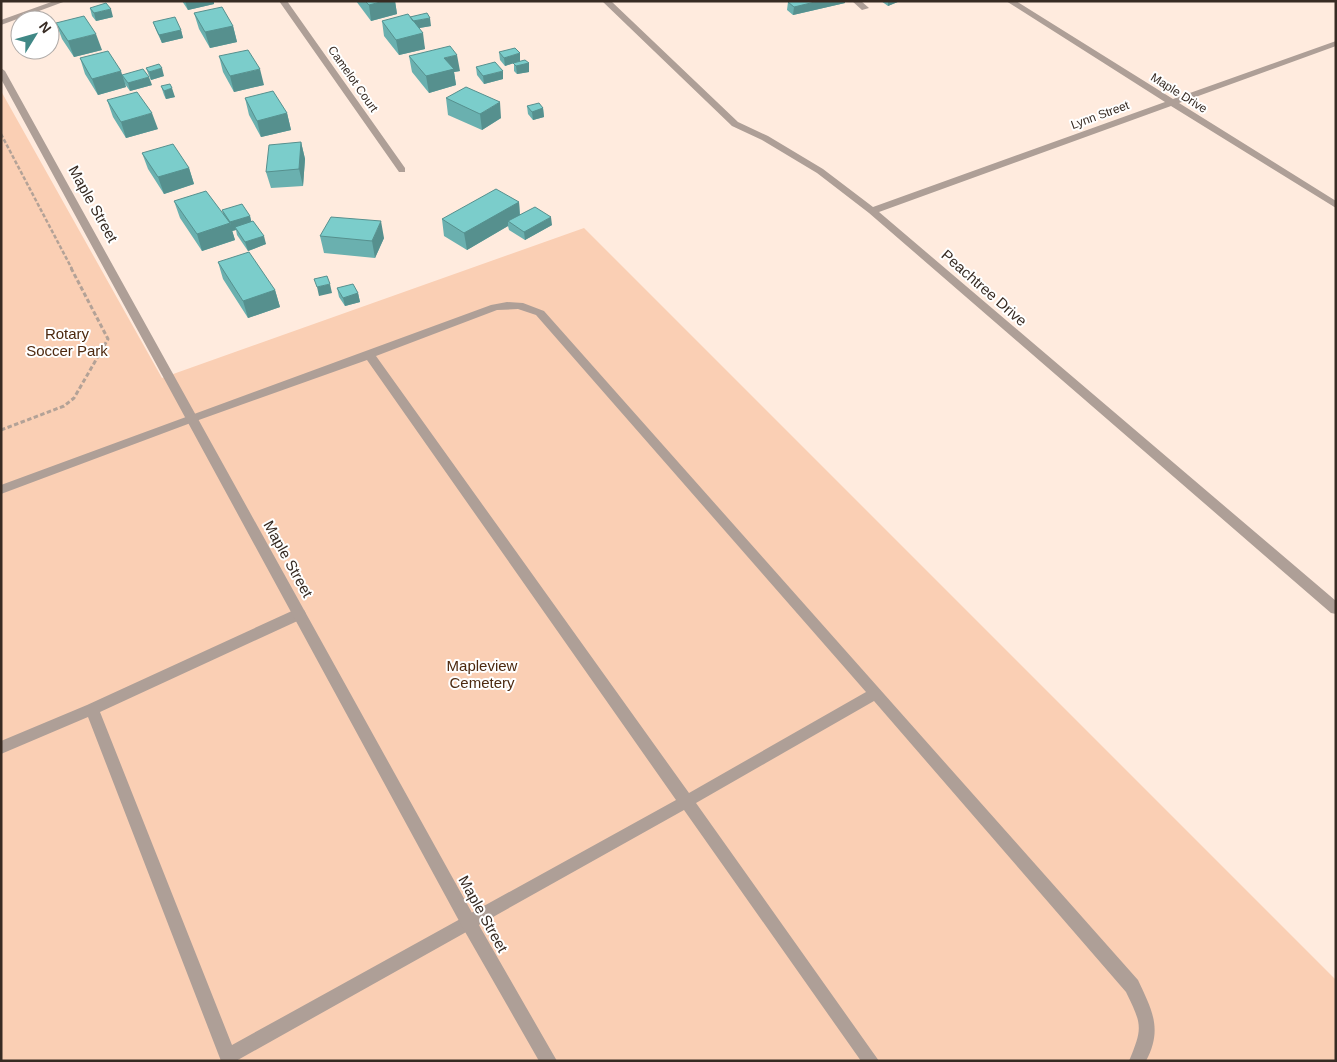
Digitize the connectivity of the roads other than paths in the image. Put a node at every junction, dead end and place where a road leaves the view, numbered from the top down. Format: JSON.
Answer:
{"nodes":[{"id":1,"x":62,"y":1,"type":"edge"},
{"id":2,"x":283,"y":1,"type":"edge"},
{"id":3,"x":606,"y":1,"type":"edge"},
{"id":4,"x":856,"y":1,"type":"edge"},
{"id":5,"x":1010,"y":1,"type":"edge"},
{"id":6,"x":865,"y":8,"type":"dead end"},
{"id":7,"x":1,"y":23,"type":"edge"},
{"id":8,"x":1336,"y":43,"type":"edge"},
{"id":9,"x":1,"y":71,"type":"edge"},
{"id":10,"x":1171,"y":102,"type":"junction"},
{"id":11,"x":402,"y":170,"type":"dead end"},
{"id":12,"x":1336,"y":205,"type":"edge"},
{"id":13,"x":872,"y":211,"type":"junction"},
{"id":14,"x":370,"y":355,"type":"junction"},
{"id":15,"x":192,"y":418,"type":"junction"},
{"id":16,"x":1,"y":490,"type":"edge"},
{"id":17,"x":1336,"y":609,"type":"edge"},
{"id":18,"x":299,"y":614,"type":"junction"},
{"id":19,"x":876,"y":693,"type":"junction"},
{"id":20,"x":92,"y":708,"type":"junction"},
{"id":21,"x":1,"y":748,"type":"edge"},
{"id":22,"x":686,"y":803,"type":"junction"},
{"id":23,"x":470,"y":925,"type":"junction"},
{"id":24,"x":226,"y":1059,"type":"edge"},
{"id":25,"x":549,"y":1061,"type":"edge"},
{"id":26,"x":871,"y":1061,"type":"edge"},
{"id":27,"x":1137,"y":1061,"type":"edge"}],
"edges":[{"from":1,"to":7,"type":"street"},
{"from":2,"to":11,"type":"street","name":"Camelot Court"},
{"from":3,"to":13,"type":"street","name":"Peachtree Drive"},
{"from":4,"to":6,"type":"street"},
{"from":5,"to":10,"type":"street","name":"Maple Drive"},
{"from":8,"to":10,"type":"street","name":"Lynn Street"},
{"from":9,"to":15,"type":"street","name":"Maple Street"},
{"from":10,"to":12,"type":"street","name":"Maple Drive"},
{"from":10,"to":13,"type":"street","name":"Lynn Street"},
{"from":13,"to":17,"type":"street","name":"Peachtree Drive"},
{"from":14,"to":15,"type":"street"},
{"from":14,"to":19,"type":"street"},
{"from":14,"to":22,"type":"street"},
{"from":15,"to":16,"type":"street"},
{"from":15,"to":18,"type":"street","name":"Maple Street"},
{"from":18,"to":20,"type":"street"},
{"from":18,"to":23,"type":"street","name":"Maple Street"},
{"from":19,"to":22,"type":"street"},
{"from":19,"to":27,"type":"street"},
{"from":20,"to":21,"type":"street"},
{"from":20,"to":24,"type":"street"},
{"from":22,"to":23,"type":"street"},
{"from":22,"to":26,"type":"street"},
{"from":23,"to":24,"type":"street"},
{"from":23,"to":25,"type":"street","name":"Maple Street"}]}
